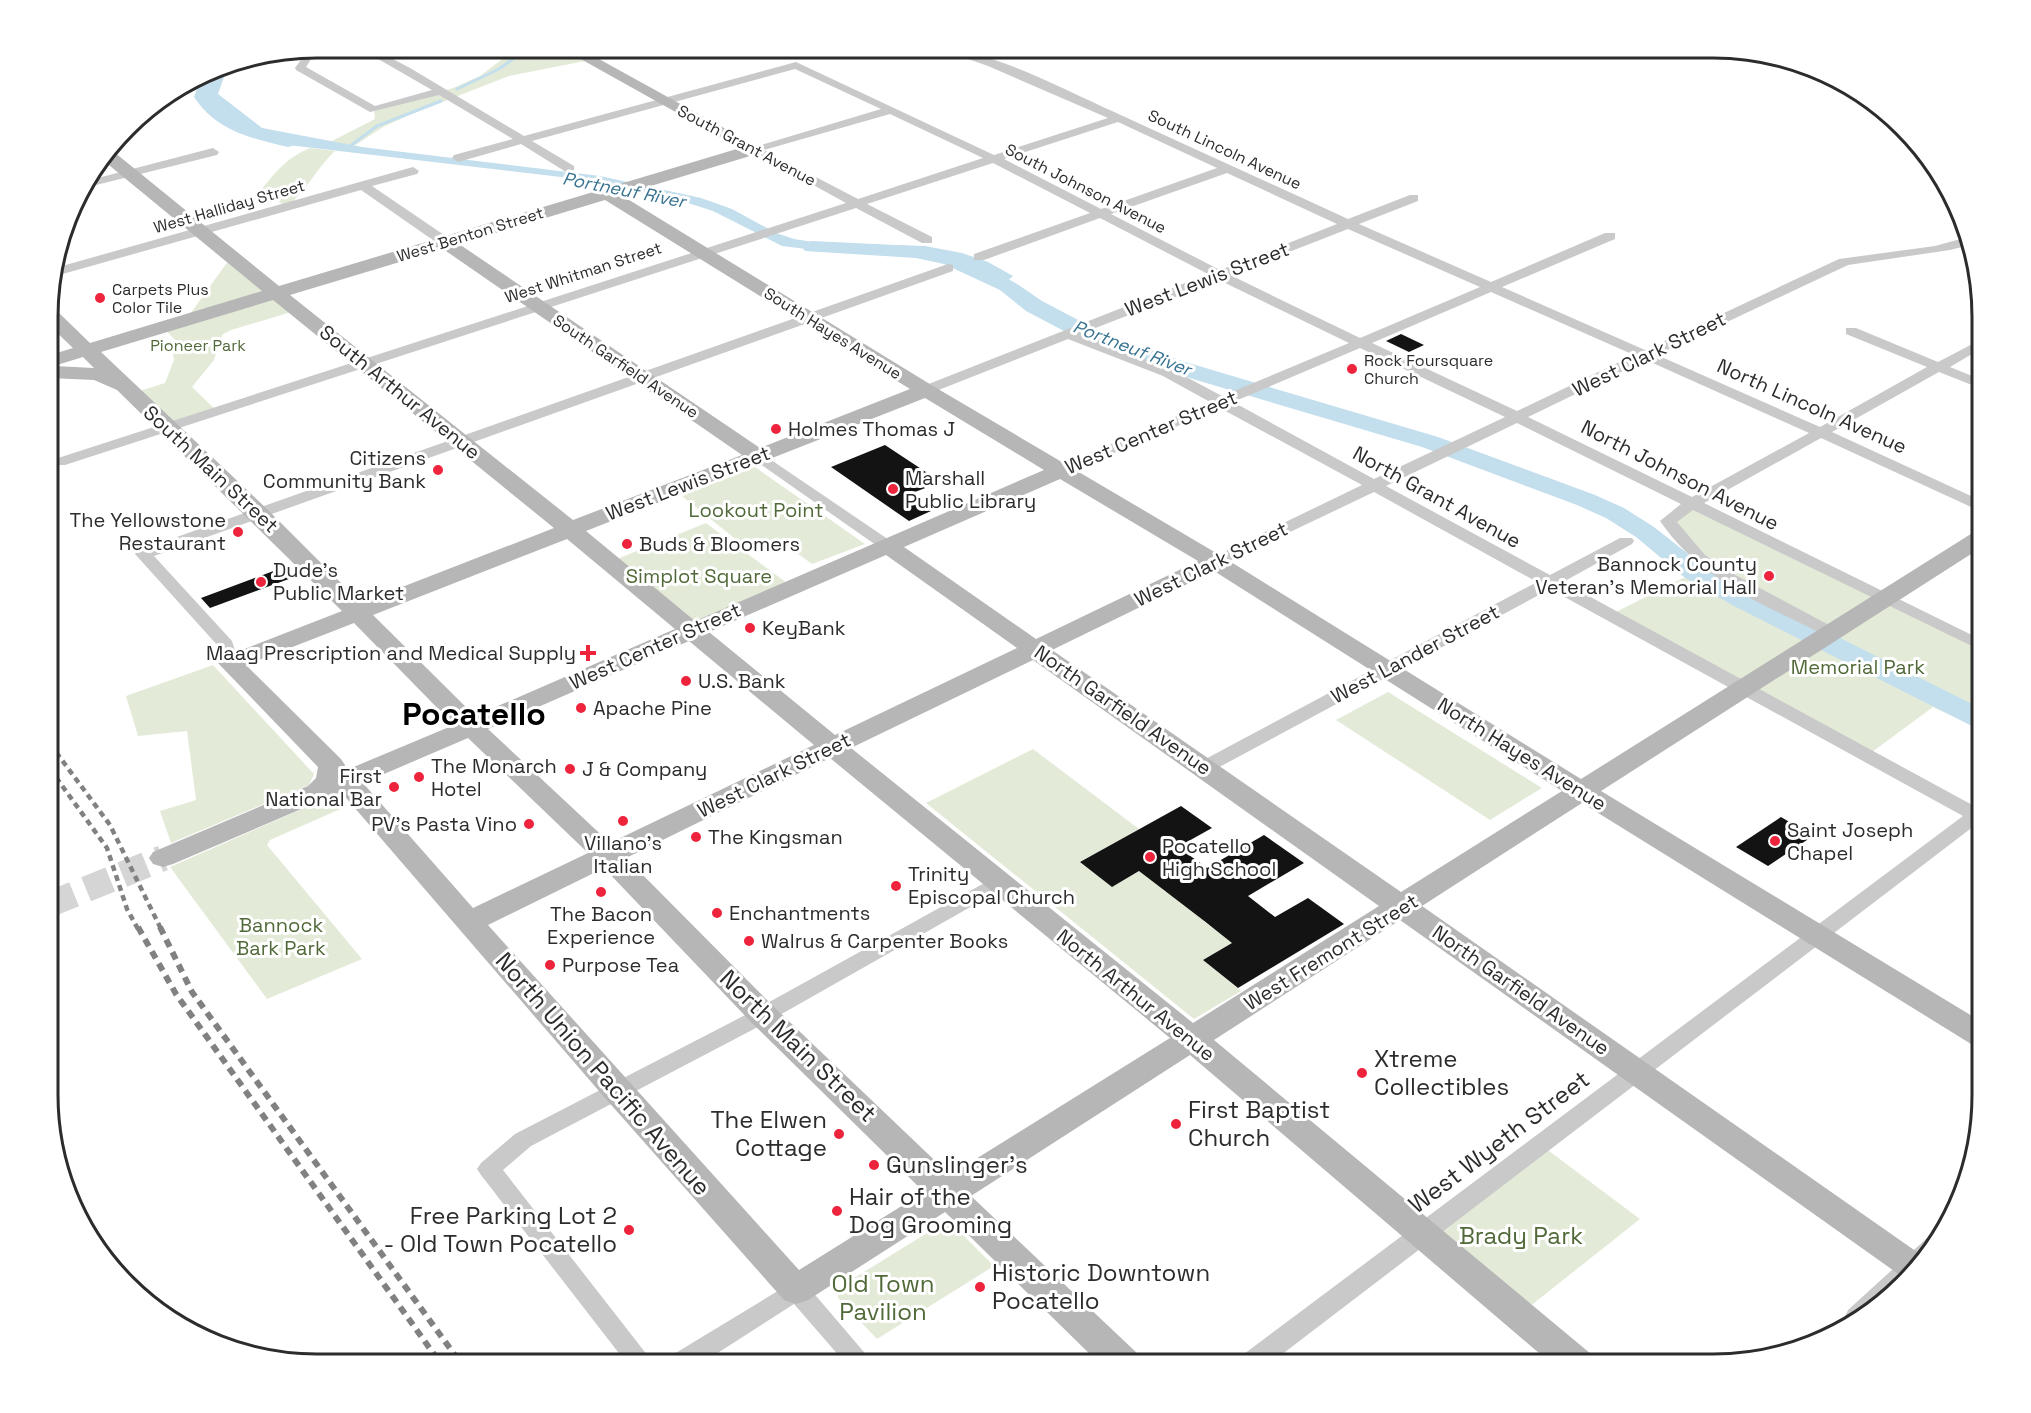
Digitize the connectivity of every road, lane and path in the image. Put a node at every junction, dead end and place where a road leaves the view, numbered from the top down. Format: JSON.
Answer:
{"nodes":[{"id":1,"x":382,"y":58,"type":"edge"},
{"id":2,"x":586,"y":58,"type":"edge"},
{"id":3,"x":973,"y":58,"type":"edge"},
{"id":4,"x":307,"y":59,"type":"edge"},
{"id":5,"x":441,"y":91,"type":"junction"},
{"id":6,"x":664,"y":101,"type":"junction"},
{"id":7,"x":891,"y":110,"type":"junction"},
{"id":8,"x":1119,"y":118,"type":"junction"},
{"id":9,"x":523,"y":140,"type":"junction"},
{"id":10,"x":754,"y":149,"type":"junction"},
{"id":11,"x":213,"y":152,"type":"dead end"},
{"id":12,"x":458,"y":158,"type":"dead end"},
{"id":13,"x":992,"y":158,"type":"junction"},
{"id":14,"x":112,"y":160,"type":"edge"},
{"id":15,"x":1229,"y":168,"type":"junction"},
{"id":16,"x":570,"y":169,"type":"dead end"},
{"id":17,"x":413,"y":171,"type":"dead end"},
{"id":18,"x":129,"y":174,"type":"junction"},
{"id":19,"x":97,"y":182,"type":"edge"},
{"id":20,"x":362,"y":185,"type":"junction"},
{"id":21,"x":612,"y":191,"type":"junction"},
{"id":22,"x":1414,"y":198,"type":"dead end"},
{"id":23,"x":856,"y":202,"type":"junction"},
{"id":24,"x":1100,"y":213,"type":"junction"},
{"id":25,"x":1348,"y":224,"type":"junction"},
{"id":26,"x":199,"y":232,"type":"junction"},
{"id":27,"x":1611,"y":236,"type":"dead end"},
{"id":28,"x":927,"y":240,"type":"dead end"},
{"id":29,"x":445,"y":242,"type":"junction"},
{"id":30,"x":1962,"y":243,"type":"edge"},
{"id":31,"x":702,"y":252,"type":"junction"},
{"id":32,"x":979,"y":257,"type":"dead end"},
{"id":33,"x":948,"y":268,"type":"dead end"},
{"id":34,"x":63,"y":270,"type":"edge"},
{"id":35,"x":1219,"y":275,"type":"junction"},
{"id":36,"x":1491,"y":288,"type":"junction"},
{"id":37,"x":276,"y":293,"type":"junction"},
{"id":38,"x":538,"y":306,"type":"junction"},
{"id":39,"x":808,"y":317,"type":"junction"},
{"id":40,"x":58,"y":323,"type":"edge"},
{"id":41,"x":1851,"y":332,"type":"dead end"},
{"id":42,"x":1067,"y":334,"type":"junction"},
{"id":43,"x":1358,"y":343,"type":"junction"},
{"id":44,"x":1972,"y":348,"type":"edge"},
{"id":45,"x":87,"y":350,"type":"junction"},
{"id":46,"x":1646,"y":355,"type":"junction"},
{"id":47,"x":58,"y":359,"type":"edge"},
{"id":48,"x":365,"y":363,"type":"junction"},
{"id":49,"x":1937,"y":366,"type":"junction"},
{"id":50,"x":58,"y":372,"type":"edge"},
{"id":51,"x":640,"y":375,"type":"junction"},
{"id":52,"x":1972,"y":381,"type":"edge"},
{"id":53,"x":126,"y":390,"type":"junction"},
{"id":54,"x":926,"y":390,"type":"junction"},
{"id":55,"x":1220,"y":402,"type":"junction"},
{"id":56,"x":1517,"y":417,"type":"junction"},
{"id":57,"x":169,"y":428,"type":"junction"},
{"id":58,"x":1820,"y":432,"type":"junction"},
{"id":59,"x":462,"y":440,"type":"junction"},
{"id":60,"x":758,"y":456,"type":"junction"},
{"id":61,"x":60,"y":462,"type":"dead end"},
{"id":62,"x":1062,"y":470,"type":"junction"},
{"id":63,"x":1374,"y":486,"type":"junction"},
{"id":64,"x":1972,"y":502,"type":"edge"},
{"id":65,"x":1691,"y":504,"type":"junction"},
{"id":66,"x":258,"y":513,"type":"junction"},
{"id":67,"x":568,"y":530,"type":"junction"},
{"id":68,"x":1626,"y":541,"type":"dead end"},
{"id":69,"x":1972,"y":543,"type":"edge"},
{"id":70,"x":889,"y":547,"type":"junction"},
{"id":71,"x":1215,"y":562,"type":"junction"},
{"id":72,"x":1550,"y":582,"type":"junction"},
{"id":73,"x":1885,"y":600,"type":"junction"},
{"id":74,"x":357,"y":612,"type":"junction"},
{"id":75,"x":690,"y":630,"type":"junction"},
{"id":76,"x":1835,"y":633,"type":"junction"},
{"id":77,"x":1972,"y":641,"type":"edge"},
{"id":78,"x":1036,"y":648,"type":"junction"},
{"id":79,"x":230,"y":663,"type":"junction"},
{"id":80,"x":1387,"y":669,"type":"junction"},
{"id":81,"x":1746,"y":689,"type":"junction"},
{"id":82,"x":471,"y":727,"type":"junction"},
{"id":83,"x":832,"y":747,"type":"junction"},
{"id":84,"x":1205,"y":767,"type":"junction"},
{"id":85,"x":339,"y":773,"type":"junction"},
{"id":86,"x":1583,"y":792,"type":"junction"},
{"id":87,"x":1972,"y":809,"type":"edge"},
{"id":88,"x":1972,"y":821,"type":"edge"},
{"id":89,"x":607,"y":855,"type":"junction"},
{"id":90,"x":163,"y":858,"type":"tunnel mouth"},
{"id":91,"x":997,"y":883,"type":"junction"},
{"id":92,"x":1403,"y":906,"type":"junction"},
{"id":93,"x":469,"y":922,"type":"junction"},
{"id":94,"x":1818,"y":935,"type":"junction"},
{"id":95,"x":763,"y":1015,"type":"junction"},
{"id":96,"x":1972,"y":1030,"type":"edge"},
{"id":97,"x":1192,"y":1039,"type":"junction"},
{"id":98,"x":1637,"y":1072,"type":"junction"},
{"id":99,"x":616,"y":1090,"type":"junction"},
{"id":100,"x":949,"y":1193,"type":"junction"},
{"id":101,"x":1421,"y":1235,"type":"junction"},
{"id":102,"x":1910,"y":1264,"type":"edge"},
{"id":103,"x":796,"y":1290,"type":"junction"},
{"id":104,"x":634,"y":1354,"type":"edge"},
{"id":105,"x":695,"y":1354,"type":"edge"},
{"id":106,"x":853,"y":1354,"type":"edge"},
{"id":107,"x":1114,"y":1354,"type":"edge"},
{"id":108,"x":1264,"y":1354,"type":"edge"},
{"id":109,"x":1565,"y":1354,"type":"edge"}],
"edges":[{"from":1,"to":5,"type":"street"},
{"from":2,"to":6,"type":"street","name":"South Grant Avenue"},
{"from":3,"to":8,"type":"street","name":"South Lincoln Avenue"},
{"from":4,"to":5,"type":"street"},
{"from":5,"to":9,"type":"street"},
{"from":6,"to":7,"type":"street","name":"South Johnson Avenue"},
{"from":6,"to":9,"type":"street"},
{"from":6,"to":10,"type":"street","name":"South Grant Avenue"},
{"from":7,"to":10,"type":"street","name":"West Benton Street"},
{"from":7,"to":13,"type":"street","name":"South Johnson Avenue"},
{"from":8,"to":13,"type":"street","name":"West Whitman Street"},
{"from":8,"to":15,"type":"street","name":"South Lincoln Avenue"},
{"from":9,"to":12,"type":"street"},
{"from":9,"to":16,"type":"street"},
{"from":10,"to":21,"type":"street","name":"West Benton Street"},
{"from":10,"to":23,"type":"street","name":"South Grant Avenue"},
{"from":11,"to":18,"type":"street"},
{"from":13,"to":23,"type":"street","name":"West Whitman Street"},
{"from":13,"to":24,"type":"street","name":"South Johnson Avenue"},
{"from":14,"to":18,"type":"street","name":"South Arthur Avenue"},
{"from":15,"to":24,"type":"street"},
{"from":15,"to":25,"type":"street","name":"South Lincoln Avenue"},
{"from":17,"to":20,"type":"street","name":"West Halliday Street"},
{"from":18,"to":19,"type":"street"},
{"from":18,"to":26,"type":"street","name":"South Arthur Avenue"},
{"from":20,"to":26,"type":"street","name":"West Halliday Street"},
{"from":20,"to":29,"type":"street","name":"South Garfield Avenue"},
{"from":21,"to":29,"type":"street","name":"West Benton Street"},
{"from":21,"to":31,"type":"street","name":"South Hayes Avenue"},
{"from":22,"to":25,"type":"street","name":"West Lewis Street"},
{"from":23,"to":28,"type":"street","name":"South Grant Avenue"},
{"from":23,"to":31,"type":"street","name":"West Whitman Street"},
{"from":24,"to":32,"type":"street"},
{"from":24,"to":35,"type":"street","name":"South Johnson Avenue"},
{"from":25,"to":35,"type":"street","name":"West Lewis Street"},
{"from":25,"to":36,"type":"street","name":"South Lincoln Avenue"},
{"from":26,"to":34,"type":"street","name":"West Halliday Street"},
{"from":26,"to":37,"type":"street","name":"South Arthur Avenue"},
{"from":27,"to":36,"type":"street","name":"West Center Street"},
{"from":29,"to":37,"type":"street","name":"West Benton Street"},
{"from":29,"to":38,"type":"street","name":"South Garfield Avenue"},
{"from":30,"to":46,"type":"street","name":"West Clark Street"},
{"from":31,"to":38,"type":"street","name":"West Whitman Street"},
{"from":31,"to":39,"type":"street","name":"South Hayes Avenue"},
{"from":33,"to":39,"type":"street"},
{"from":35,"to":42,"type":"street","name":"West Lewis Street"},
{"from":35,"to":43,"type":"street","name":"South Johnson Avenue"},
{"from":36,"to":43,"type":"street","name":"West Center Street"},
{"from":36,"to":46,"type":"street","name":"North Lincoln Avenue"},
{"from":37,"to":45,"type":"street","name":"West Benton Street"},
{"from":37,"to":48,"type":"street","name":"South Arthur Avenue"},
{"from":38,"to":48,"type":"street","name":"West Whitman Street"},
{"from":38,"to":51,"type":"street","name":"South Garfield Avenue"},
{"from":39,"to":51,"type":"street"},
{"from":39,"to":54,"type":"street","name":"South Hayes Avenue"},
{"from":40,"to":45,"type":"street","name":"South Main Street"},
{"from":41,"to":49,"type":"street"},
{"from":42,"to":54,"type":"street","name":"West Lewis Street"},
{"from":42,"to":55,"type":"street"},
{"from":43,"to":55,"type":"street","name":"West Center Street"},
{"from":43,"to":56,"type":"street","name":"North Johnson Avenue"},
{"from":44,"to":49,"type":"street"},
{"from":45,"to":47,"type":"street","name":"West Benton Street"},
{"from":45,"to":53,"type":"street","name":"South Main Street"},
{"from":46,"to":56,"type":"street","name":"West Clark Street"},
{"from":46,"to":58,"type":"street","name":"North Lincoln Avenue"},
{"from":48,"to":57,"type":"street","name":"West Whitman Street"},
{"from":48,"to":59,"type":"street","name":"South Arthur Avenue"},
{"from":49,"to":52,"type":"street"},
{"from":49,"to":58,"type":"street"},
{"from":50,"to":53,"type":"street"},
{"from":51,"to":59,"type":"street"},
{"from":51,"to":60,"type":"street","name":"South Garfield Avenue"},
{"from":53,"to":57,"type":"street","name":"South Main Street"},
{"from":54,"to":60,"type":"street","name":"West Lewis Street"},
{"from":54,"to":62,"type":"street","name":"South Hayes Avenue"},
{"from":55,"to":62,"type":"street","name":"West Center Street"},
{"from":55,"to":63,"type":"street","name":"North Grant Avenue"},
{"from":56,"to":63,"type":"street","name":"West Clark Street"},
{"from":56,"to":65,"type":"street","name":"North Johnson Avenue"},
{"from":57,"to":61,"type":"street","name":"West Whitman Street"},
{"from":57,"to":66,"type":"street","name":"South Main Street"},
{"from":58,"to":64,"type":"street","name":"North Lincoln Avenue"},
{"from":58,"to":65,"type":"street"},
{"from":59,"to":66,"type":"street"},
{"from":59,"to":67,"type":"street","name":"South Arthur Avenue"},
{"from":60,"to":67,"type":"street","name":"West Lewis Street"},
{"from":60,"to":70,"type":"street","name":"South Garfield Avenue"},
{"from":62,"to":70,"type":"street","name":"West Center Street"},
{"from":62,"to":71,"type":"street","name":"North Hayes Avenue"},
{"from":63,"to":71,"type":"street","name":"West Clark Street"},
{"from":63,"to":72,"type":"street","name":"North Grant Avenue"},
{"from":65,"to":73,"type":"street","name":"North Johnson Avenue"},
{"from":65,"to":76,"type":"street"},
{"from":66,"to":74,"type":"street","name":"South Main Street"},
{"from":66,"to":79,"type":"street"},
{"from":67,"to":74,"type":"street","name":"West Lewis Street"},
{"from":67,"to":75,"type":"street","name":"South Arthur Avenue"},
{"from":68,"to":72,"type":"street","name":"West Lander Street"},
{"from":69,"to":73,"type":"street","name":"West Fremont Street"},
{"from":70,"to":75,"type":"street","name":"West Center Street"},
{"from":70,"to":78,"type":"street","name":"North Garfield Avenue"},
{"from":71,"to":78,"type":"street","name":"West Clark Street"},
{"from":71,"to":80,"type":"street","name":"North Hayes Avenue"},
{"from":72,"to":80,"type":"street","name":"West Lander Street"},
{"from":72,"to":81,"type":"street","name":"North Grant Avenue"},
{"from":73,"to":76,"type":"street","name":"West Fremont Street"},
{"from":73,"to":77,"type":"street","name":"North Johnson Avenue"},
{"from":74,"to":79,"type":"street","name":"West Lewis Street"},
{"from":74,"to":82,"type":"street","name":"South Main Street"},
{"from":75,"to":82,"type":"street","name":"West Center Street"},
{"from":75,"to":83,"type":"street","name":"North Arthur Avenue"},
{"from":76,"to":81,"type":"street","name":"West Fremont Street"},
{"from":78,"to":83,"type":"street","name":"West Clark Street"},
{"from":78,"to":84,"type":"street","name":"North Garfield Avenue"},
{"from":79,"to":85,"type":"street","name":"North Union Pacific Avenue"},
{"from":80,"to":84,"type":"street","name":"West Lander Street"},
{"from":80,"to":86,"type":"street","name":"North Hayes Avenue"},
{"from":81,"to":86,"type":"street","name":"West Fremont Street"},
{"from":81,"to":87,"type":"street","name":"North Grant Avenue"},
{"from":82,"to":85,"type":"street","name":"West Center Street"},
{"from":82,"to":89,"type":"street","name":"North Main Street"},
{"from":83,"to":89,"type":"street","name":"West Clark Street"},
{"from":83,"to":91,"type":"street","name":"North Arthur Avenue"},
{"from":84,"to":92,"type":"street","name":"North Garfield Avenue"},
{"from":85,"to":90,"type":"street"},
{"from":85,"to":93,"type":"street","name":"North Union Pacific Avenue"},
{"from":86,"to":92,"type":"street","name":"West Fremont Street"},
{"from":86,"to":94,"type":"street","name":"North Hayes Avenue"},
{"from":88,"to":94,"type":"street","name":"West Wyeth Street"},
{"from":89,"to":93,"type":"street","name":"West Clark Street"},
{"from":89,"to":95,"type":"street","name":"North Main Street"},
{"from":91,"to":95,"type":"street"},
{"from":91,"to":97,"type":"street","name":"North Arthur Avenue"},
{"from":92,"to":97,"type":"street","name":"West Fremont Street"},
{"from":92,"to":98,"type":"street","name":"North Garfield Avenue"},
{"from":93,"to":99,"type":"street","name":"North Union Pacific Avenue"},
{"from":94,"to":96,"type":"street","name":"North Hayes Avenue"},
{"from":94,"to":98,"type":"street","name":"West Wyeth Street"},
{"from":95,"to":99,"type":"street"},
{"from":95,"to":100,"type":"street","name":"North Main Street"},
{"from":97,"to":100,"type":"street","name":"West Fremont Street"},
{"from":97,"to":101,"type":"street","name":"North Arthur Avenue"},
{"from":98,"to":101,"type":"street","name":"West Wyeth Street"},
{"from":98,"to":102,"type":"street","name":"North Garfield Avenue"},
{"from":99,"to":103,"type":"street","name":"North Union Pacific Avenue"},
{"from":99,"to":104,"type":"street"},
{"from":100,"to":103,"type":"street","name":"West Fremont Street"},
{"from":100,"to":107,"type":"street","name":"North Main Street"},
{"from":101,"to":108,"type":"street","name":"West Wyeth Street"},
{"from":101,"to":109,"type":"street","name":"North Arthur Avenue"},
{"from":103,"to":105,"type":"street","name":"West Fremont Street"},
{"from":103,"to":106,"type":"street","name":"North Union Pacific Avenue"}]}
